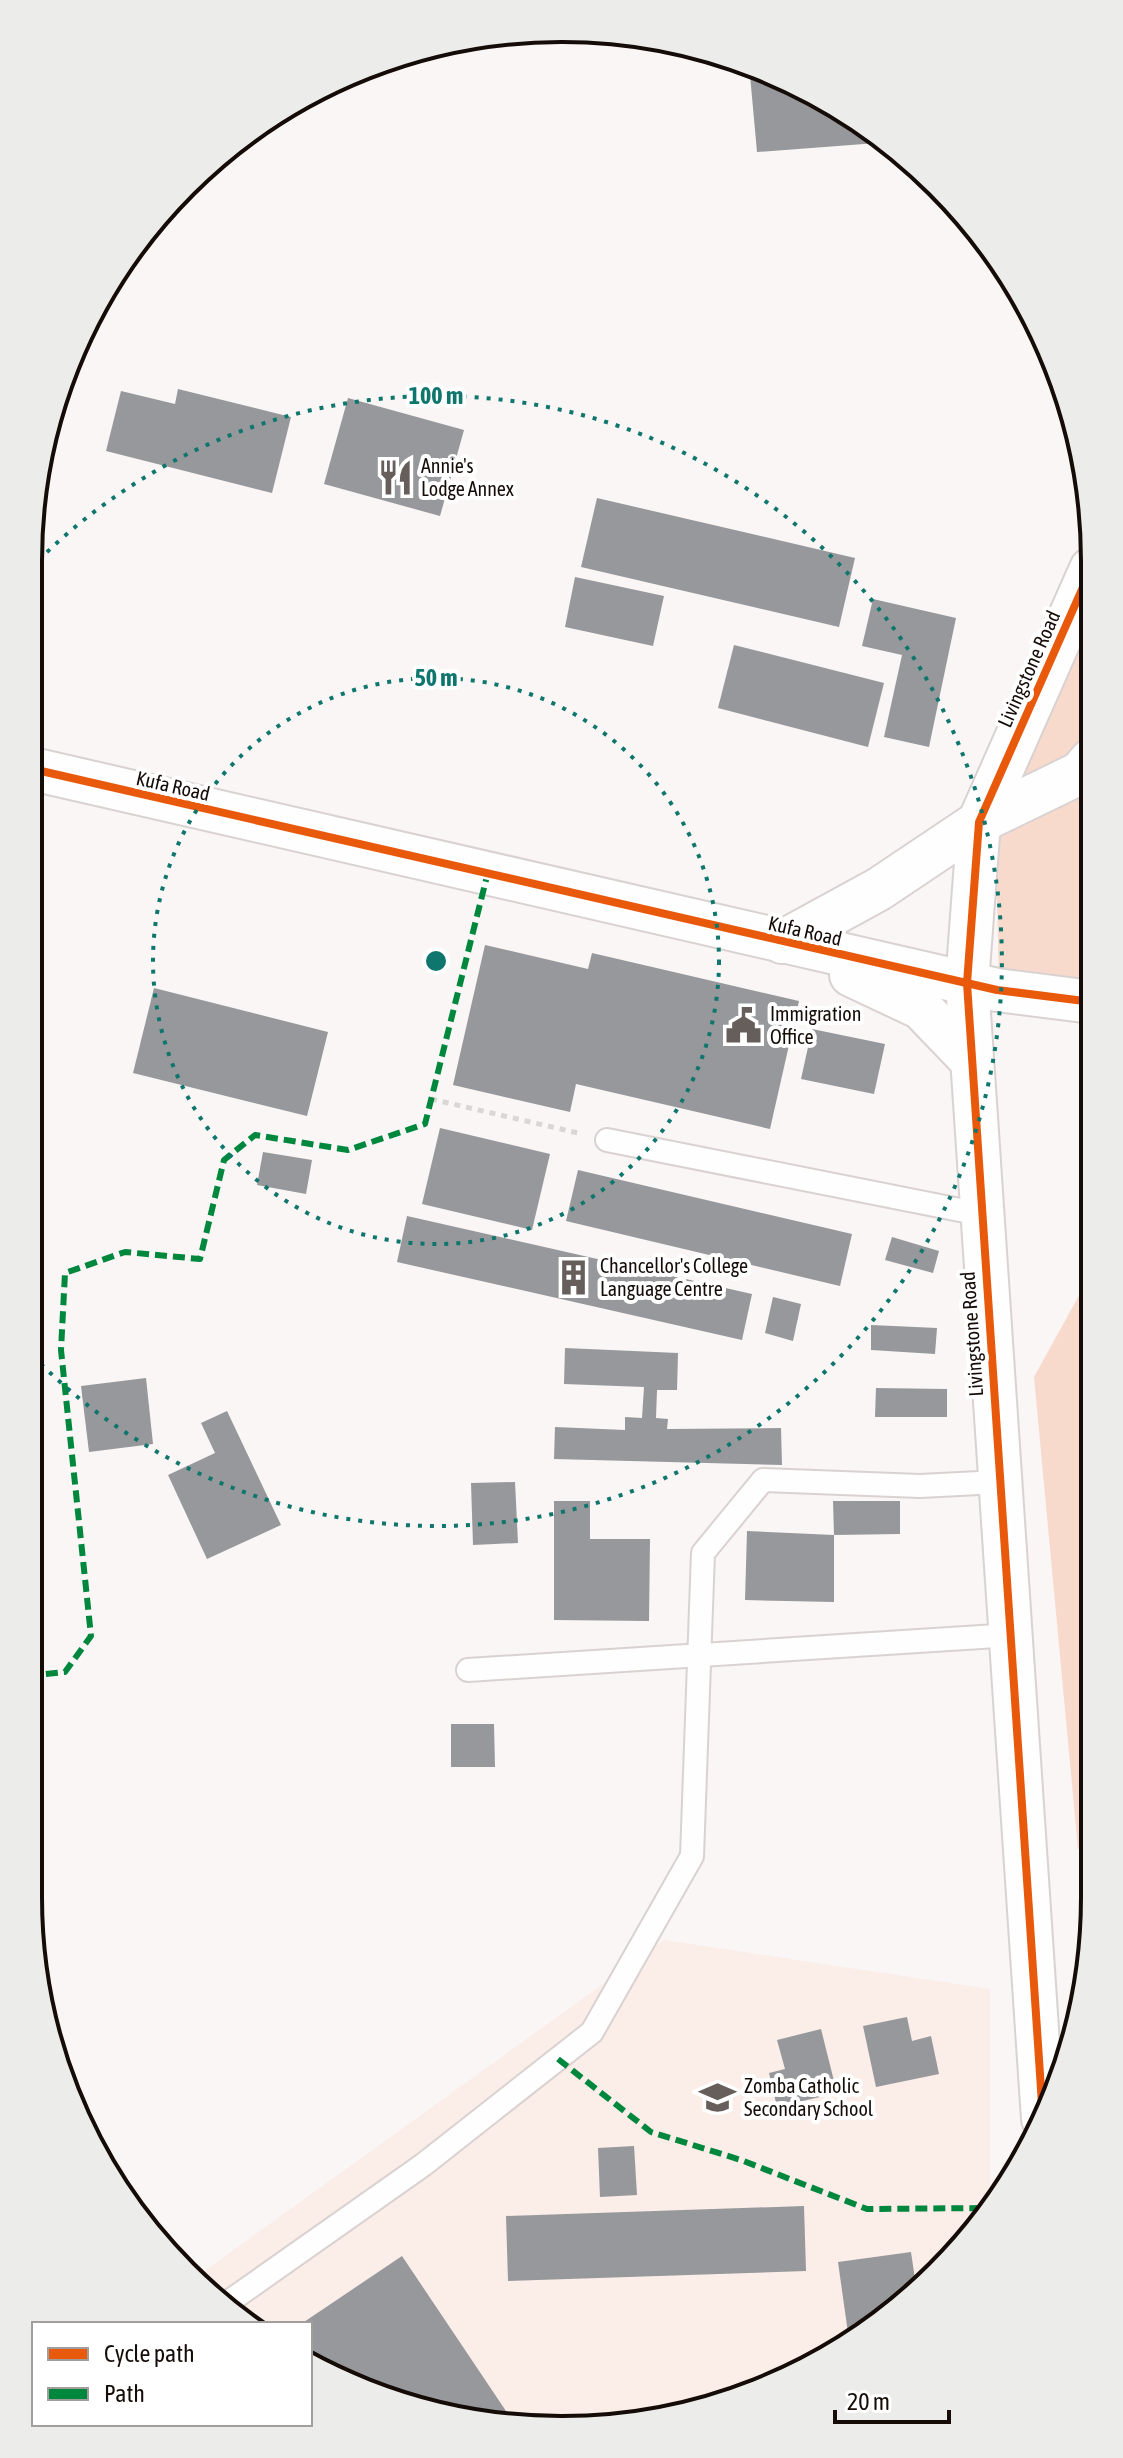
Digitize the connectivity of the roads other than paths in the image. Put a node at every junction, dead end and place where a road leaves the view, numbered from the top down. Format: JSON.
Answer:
{"nodes":[{"id":1,"x":1081,"y":592,"type":"edge"},
{"id":2,"x":42,"y":771,"type":"edge"},
{"id":3,"x":1081,"y":772,"type":"edge"},
{"id":4,"x":979,"y":822,"type":"junction"},
{"id":5,"x":782,"y":942,"type":"junction"},
{"id":6,"x":967,"y":983,"type":"junction"},
{"id":7,"x":1081,"y":1001,"type":"edge"},
{"id":8,"x":970,"y":1059,"type":"junction"},
{"id":9,"x":607,"y":1140,"type":"road end"},
{"id":10,"x":980,"y":1214,"type":"junction"},
{"id":11,"x":999,"y":1482,"type":"junction"},
{"id":12,"x":1012,"y":1635,"type":"junction"},
{"id":13,"x":702,"y":1654,"type":"junction"},
{"id":14,"x":468,"y":1670,"type":"dead end"},
{"id":15,"x":1041,"y":2094,"type":"edge"},
{"id":16,"x":233,"y":2299,"type":"edge"}],
"edges":[{"from":1,"to":4,"type":"street","name":"Livingstone Road"},
{"from":2,"to":5,"type":"street","name":"Kufa Road"},
{"from":3,"to":4,"type":"street"},
{"from":4,"to":5,"type":"street"},
{"from":4,"to":6,"type":"street","name":"Livingstone Road"},
{"from":5,"to":6,"type":"street","name":"Kufa Road"},
{"from":5,"to":8,"type":"street"},
{"from":6,"to":7,"type":"street","name":"Kufa Road"},
{"from":6,"to":8,"type":"street","name":"Livingstone Road"},
{"from":8,"to":10,"type":"street","name":"Livingstone Road"},
{"from":9,"to":10,"type":"lane"},
{"from":10,"to":11,"type":"street","name":"Livingstone Road"},
{"from":11,"to":12,"type":"street","name":"Livingstone Road"},
{"from":11,"to":13,"type":"lane"},
{"from":12,"to":13,"type":"lane"},
{"from":12,"to":15,"type":"street","name":"Livingstone Road"},
{"from":13,"to":14,"type":"lane"},
{"from":13,"to":16,"type":"lane"}]}
